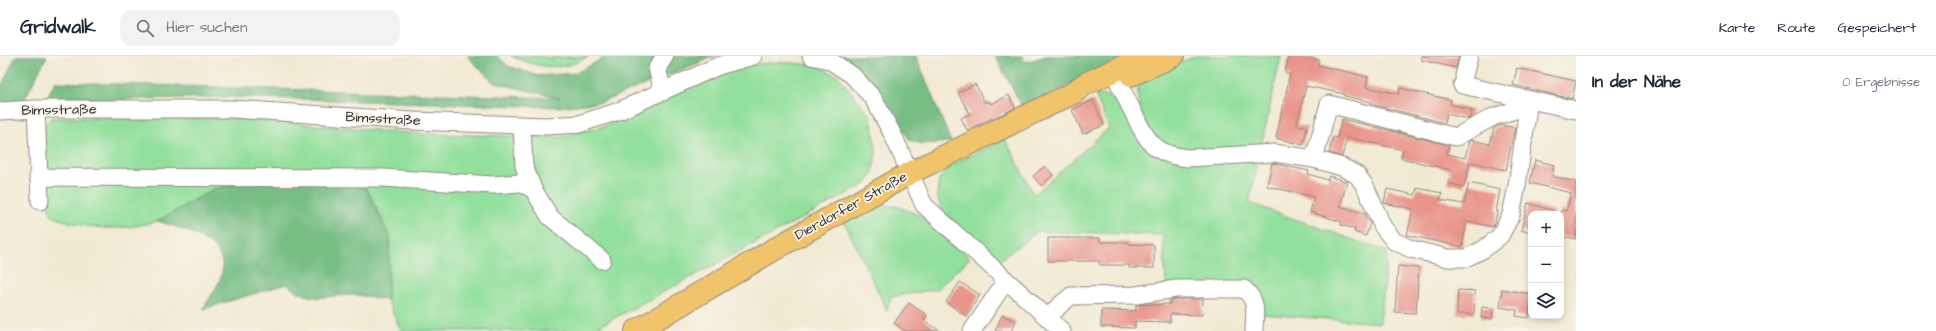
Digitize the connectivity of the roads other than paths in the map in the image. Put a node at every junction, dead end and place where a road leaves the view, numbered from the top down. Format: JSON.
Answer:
{"nodes":[{"id":1,"x":665,"y":56,"type":"edge"},
{"id":2,"x":753,"y":56,"type":"edge"},
{"id":3,"x":811,"y":56,"type":"edge"},
{"id":4,"x":1145,"y":56,"type":"edge"},
{"id":5,"x":1173,"y":56,"type":"edge"},
{"id":6,"x":1469,"y":56,"type":"edge"},
{"id":7,"x":1116,"y":76,"type":"junction"},
{"id":8,"x":663,"y":92,"type":"junction"},
{"id":9,"x":1529,"y":103,"type":"junction"},
{"id":10,"x":36,"y":108,"type":"junction"},
{"id":11,"x":1576,"y":110,"type":"edge"},
{"id":12,"x":0,"y":112,"type":"edge"},
{"id":13,"x":522,"y":125,"type":"junction"},
{"id":14,"x":1314,"y":160,"type":"junction"},
{"id":15,"x":910,"y":173,"type":"junction"},
{"id":16,"x":38,"y":177,"type":"junction"},
{"id":17,"x":533,"y":189,"type":"junction"},
{"id":18,"x":40,"y":201,"type":"dead end"},
{"id":19,"x":602,"y":260,"type":"dead end"},
{"id":20,"x":1007,"y":282,"type":"junction"},
{"id":21,"x":1048,"y":318,"type":"junction"},
{"id":22,"x":636,"y":331,"type":"edge"},
{"id":23,"x":972,"y":331,"type":"edge"},
{"id":24,"x":1062,"y":331,"type":"edge"},
{"id":25,"x":1254,"y":331,"type":"edge"}],
"edges":[{"from":1,"to":8,"type":"street"},
{"from":2,"to":8,"type":"street","name":"Bimsstraße"},
{"from":3,"to":15,"type":"street"},
{"from":4,"to":7,"type":"main road","name":"Dierdorfer Straße"},
{"from":5,"to":7,"type":"main road","name":"Dierdorfer Straße"},
{"from":6,"to":9,"type":"street"},
{"from":7,"to":14,"type":"street"},
{"from":7,"to":15,"type":"main road","name":"Dierdorfer Straße"},
{"from":8,"to":13,"type":"street","name":"Bimsstraße"},
{"from":9,"to":11,"type":"street"},
{"from":9,"to":14,"type":"street"},
{"from":9,"to":14,"type":"street"},
{"from":10,"to":12,"type":"street","name":"Bimsstraße"},
{"from":10,"to":13,"type":"street","name":"Bimsstraße"},
{"from":10,"to":16,"type":"street"},
{"from":13,"to":17,"type":"street"},
{"from":15,"to":20,"type":"street"},
{"from":15,"to":22,"type":"main road","name":"Dierdorfer Straße"},
{"from":16,"to":17,"type":"street"},
{"from":16,"to":18,"type":"street"},
{"from":17,"to":19,"type":"street"},
{"from":20,"to":21,"type":"street"},
{"from":20,"to":23,"type":"street"},
{"from":21,"to":24,"type":"street"},
{"from":21,"to":25,"type":"street"}]}
